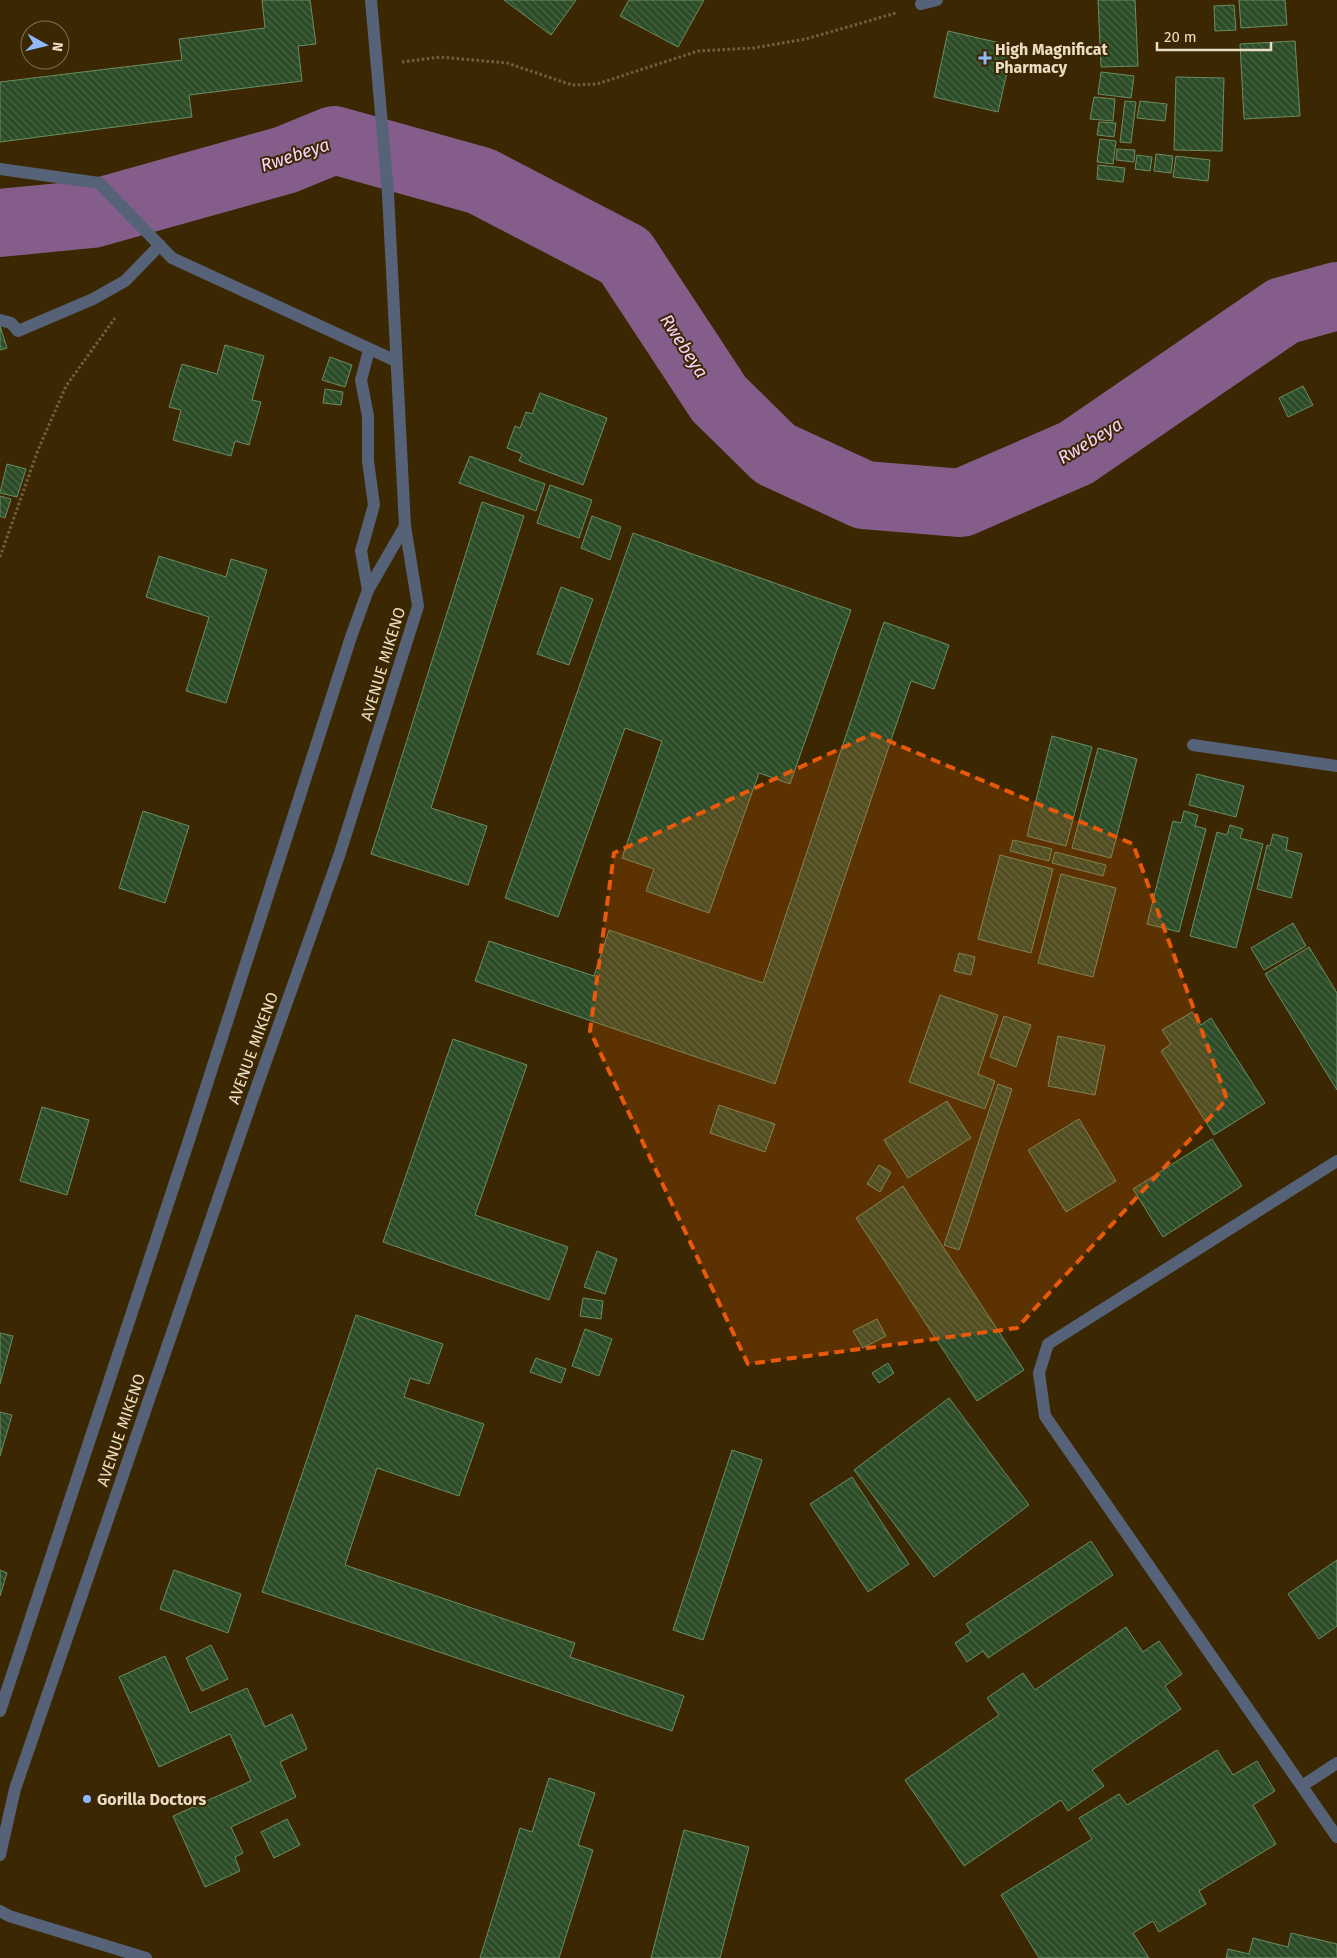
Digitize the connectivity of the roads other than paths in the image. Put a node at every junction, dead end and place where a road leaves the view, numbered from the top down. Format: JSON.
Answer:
{"nodes":[{"id":1,"x":371,"y":0,"type":"edge"},
{"id":2,"x":937,"y":0,"type":"edge"},
{"id":3,"x":921,"y":4,"type":"road end"},
{"id":4,"x":0,"y":169,"type":"edge"},
{"id":5,"x":160,"y":245,"type":"junction"},
{"id":6,"x":0,"y":320,"type":"edge"},
{"id":7,"x":370,"y":350,"type":"junction"},
{"id":8,"x":396,"y":362,"type":"junction"},
{"id":9,"x":405,"y":526,"type":"junction"},
{"id":10,"x":368,"y":590,"type":"junction"},
{"id":11,"x":1193,"y":745,"type":"dead end"},
{"id":12,"x":1337,"y":766,"type":"edge"},
{"id":13,"x":1337,"y":1161,"type":"edge"},
{"id":14,"x":0,"y":1711,"type":"edge"},
{"id":15,"x":1337,"y":1763,"type":"edge"},
{"id":16,"x":1302,"y":1786,"type":"junction"},
{"id":17,"x":1337,"y":1837,"type":"edge"},
{"id":18,"x":0,"y":1855,"type":"edge"},
{"id":19,"x":0,"y":1911,"type":"edge"},
{"id":20,"x":146,"y":1958,"type":"edge"}],
"edges":[{"from":1,"to":8,"type":"street"},
{"from":2,"to":3,"type":"street"},
{"from":4,"to":5,"type":"street"},
{"from":5,"to":6,"type":"street"},
{"from":5,"to":7,"type":"street"},
{"from":7,"to":8,"type":"street"},
{"from":7,"to":10,"type":"street"},
{"from":8,"to":9,"type":"street"},
{"from":9,"to":10,"type":"street","name":"AVENUE MIKENO"},
{"from":9,"to":18,"type":"street","name":"AVENUE MIKENO"},
{"from":10,"to":14,"type":"street","name":"AVENUE MIKENO"},
{"from":11,"to":12,"type":"street"},
{"from":13,"to":16,"type":"street"},
{"from":15,"to":16,"type":"street"},
{"from":16,"to":17,"type":"street"},
{"from":19,"to":20,"type":"street"}]}
